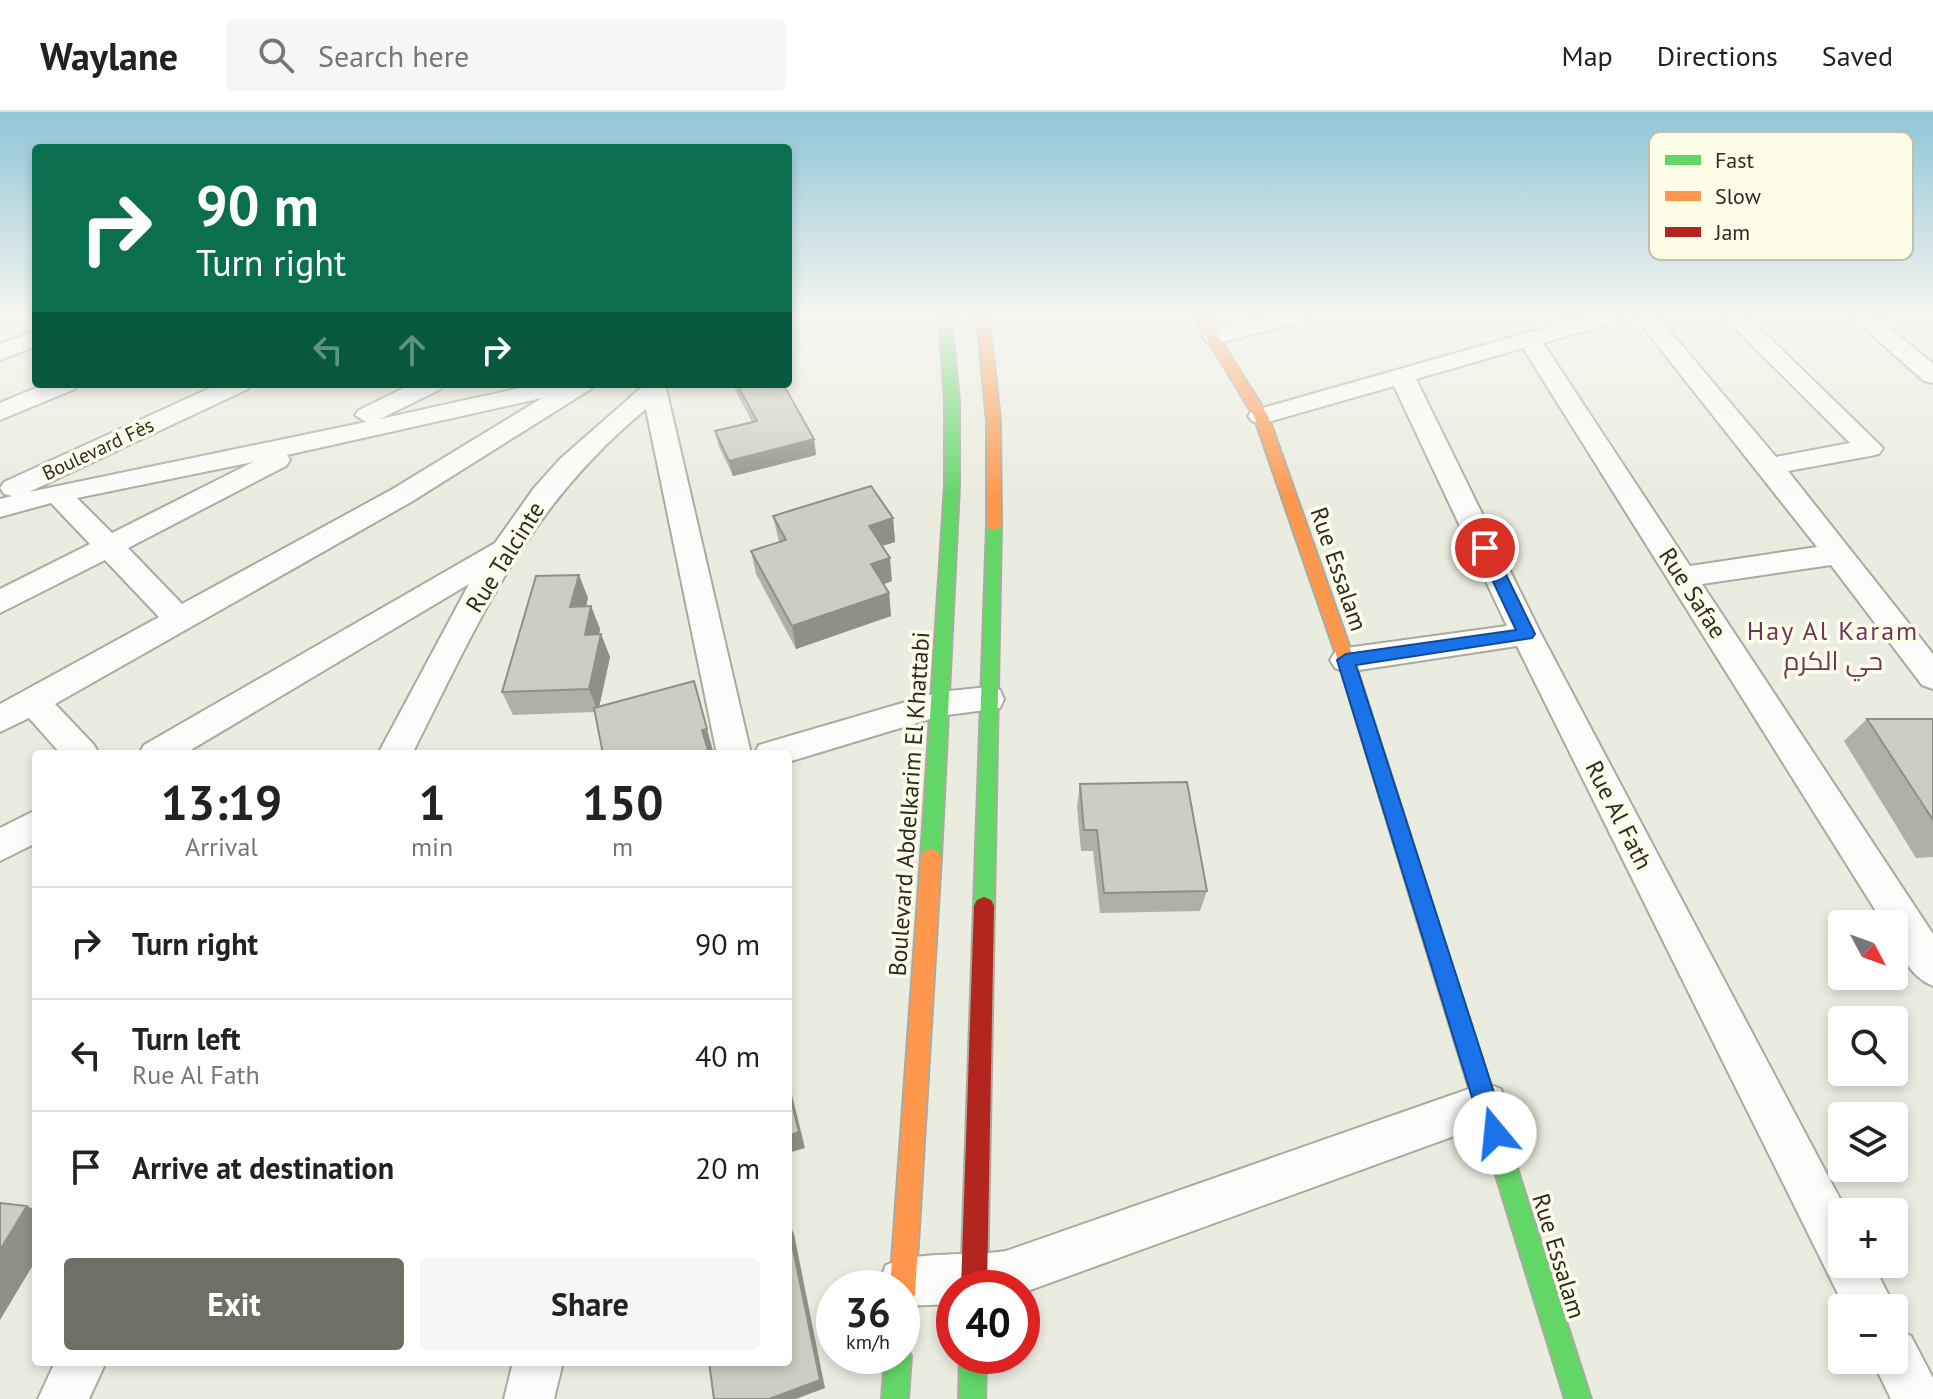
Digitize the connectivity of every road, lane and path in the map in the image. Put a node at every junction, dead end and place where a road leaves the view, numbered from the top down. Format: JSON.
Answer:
{"nodes":[{"id":1,"x":951,"y":377,"type":"edge"},
{"id":2,"x":992,"y":377,"type":"edge"},
{"id":3,"x":1238,"y":377,"type":"edge"},
{"id":4,"x":1398,"y":377,"type":"edge"},
{"id":5,"x":1403,"y":377,"type":"edge"},
{"id":6,"x":1554,"y":377,"type":"edge"},
{"id":7,"x":1696,"y":377,"type":"edge"},
{"id":8,"x":1797,"y":377,"type":"edge"},
{"id":9,"x":57,"y":388,"type":"edge"},
{"id":10,"x":180,"y":388,"type":"edge"},
{"id":11,"x":230,"y":388,"type":"edge"},
{"id":12,"x":424,"y":388,"type":"edge"},
{"id":13,"x":552,"y":388,"type":"edge"},
{"id":14,"x":576,"y":388,"type":"edge"},
{"id":15,"x":594,"y":388,"type":"edge"},
{"id":16,"x":653,"y":388,"type":"edge"},
{"id":17,"x":654,"y":388,"type":"edge"},
{"id":18,"x":199,"y":402,"type":"junction"},
{"id":19,"x":0,"y":412,"type":"edge"},
{"id":20,"x":1261,"y":416,"type":"junction"},
{"id":21,"x":615,"y":421,"type":"junction"},
{"id":22,"x":316,"y":441,"type":"junction"},
{"id":23,"x":1770,"y":466,"type":"junction"},
{"id":24,"x":57,"y":493,"type":"junction"},
{"id":25,"x":0,"y":495,"type":"edge"},
{"id":26,"x":0,"y":508,"type":"edge"},
{"id":27,"x":109,"y":547,"type":"junction"},
{"id":28,"x":504,"y":550,"type":"junction"},
{"id":29,"x":1838,"y":554,"type":"junction"},
{"id":30,"x":1683,"y":577,"type":"junction"},
{"id":31,"x":0,"y":602,"type":"edge"},
{"id":32,"x":180,"y":620,"type":"junction"},
{"id":33,"x":1526,"y":634,"type":"junction"},
{"id":34,"x":1346,"y":660,"type":"junction"},
{"id":35,"x":1933,"y":677,"type":"edge"},
{"id":36,"x":988,"y":699,"type":"junction"},
{"id":37,"x":32,"y":701,"type":"junction"},
{"id":38,"x":940,"y":704,"type":"junction"},
{"id":39,"x":0,"y":719,"type":"edge"},
{"id":40,"x":78,"y":750,"type":"edge"},
{"id":41,"x":163,"y":750,"type":"edge"},
{"id":42,"x":397,"y":750,"type":"edge"},
{"id":43,"x":733,"y":750,"type":"edge"},
{"id":44,"x":785,"y":750,"type":"edge"},
{"id":45,"x":32,"y":827,"type":"edge"},
{"id":46,"x":0,"y":846,"type":"edge"},
{"id":47,"x":1933,"y":968,"type":"edge"},
{"id":48,"x":1486,"y":1104,"type":"junction"},
{"id":49,"x":1828,"y":1224,"type":"edge"},
{"id":50,"x":903,"y":1270,"type":"edge"},
{"id":51,"x":974,"y":1270,"type":"edge"},
{"id":52,"x":1020,"y":1270,"type":"edge"},
{"id":53,"x":79,"y":1366,"type":"edge"},
{"id":54,"x":537,"y":1366,"type":"edge"},
{"id":55,"x":897,"y":1374,"type":"edge"},
{"id":56,"x":973,"y":1374,"type":"edge"},
{"id":57,"x":1904,"y":1374,"type":"edge"},
{"id":58,"x":63,"y":1399,"type":"edge"},
{"id":59,"x":529,"y":1399,"type":"edge"},
{"id":60,"x":895,"y":1399,"type":"edge"},
{"id":61,"x":972,"y":1399,"type":"edge"},
{"id":62,"x":1578,"y":1399,"type":"edge"},
{"id":63,"x":1917,"y":1399,"type":"edge"}],
"edges":[{"from":1,"to":38,"type":"street","name":"Boulevard Abdelkarim El Khattabi"},
{"from":2,"to":36,"type":"street"},
{"from":3,"to":20,"type":"street","name":"Rue Essalam"},
{"from":4,"to":20,"type":"street"},
{"from":5,"to":33,"type":"street","name":"Rue Al Fath"},
{"from":6,"to":30,"type":"street","name":"Rue Safae"},
{"from":7,"to":23,"type":"street"},
{"from":8,"to":23,"type":"street"},
{"from":9,"to":19,"type":"street"},
{"from":10,"to":18,"type":"street"},
{"from":11,"to":18,"type":"street","name":"Boulevard Fès"},
{"from":12,"to":22,"type":"street"},
{"from":13,"to":22,"type":"street"},
{"from":14,"to":32,"type":"street"},
{"from":15,"to":21,"type":"street"},
{"from":16,"to":21,"type":"street","name":"Rue Talcinte"},
{"from":17,"to":43,"type":"street"},
{"from":18,"to":25,"type":"street","name":"Boulevard Fès"},
{"from":20,"to":34,"type":"street","name":"Rue Essalam"},
{"from":21,"to":28,"type":"street","name":"Rue Talcinte"},
{"from":22,"to":24,"type":"street"},
{"from":22,"to":27,"type":"street"},
{"from":23,"to":29,"type":"street"},
{"from":24,"to":26,"type":"street"},
{"from":24,"to":27,"type":"street"},
{"from":27,"to":31,"type":"street"},
{"from":27,"to":32,"type":"street"},
{"from":28,"to":41,"type":"street"},
{"from":28,"to":42,"type":"street","name":"Rue Talcinte"},
{"from":29,"to":30,"type":"street"},
{"from":29,"to":35,"type":"street"},
{"from":30,"to":47,"type":"street","name":"Rue Safae"},
{"from":32,"to":37,"type":"street"},
{"from":33,"to":34,"type":"street"},
{"from":33,"to":49,"type":"street","name":"Rue Al Fath"},
{"from":34,"to":48,"type":"street","name":"Rue Essalam"},
{"from":36,"to":38,"type":"street"},
{"from":36,"to":51,"type":"street"},
{"from":37,"to":39,"type":"street"},
{"from":37,"to":40,"type":"street"},
{"from":38,"to":44,"type":"street"},
{"from":38,"to":50,"type":"street","name":"Boulevard Abdelkarim El Khattabi"},
{"from":45,"to":46,"type":"street"},
{"from":48,"to":52,"type":"street"},
{"from":48,"to":62,"type":"street","name":"Rue Essalam"},
{"from":53,"to":58,"type":"street"},
{"from":54,"to":59,"type":"street"},
{"from":55,"to":60,"type":"street"},
{"from":56,"to":61,"type":"street"},
{"from":57,"to":63,"type":"street"}]}
